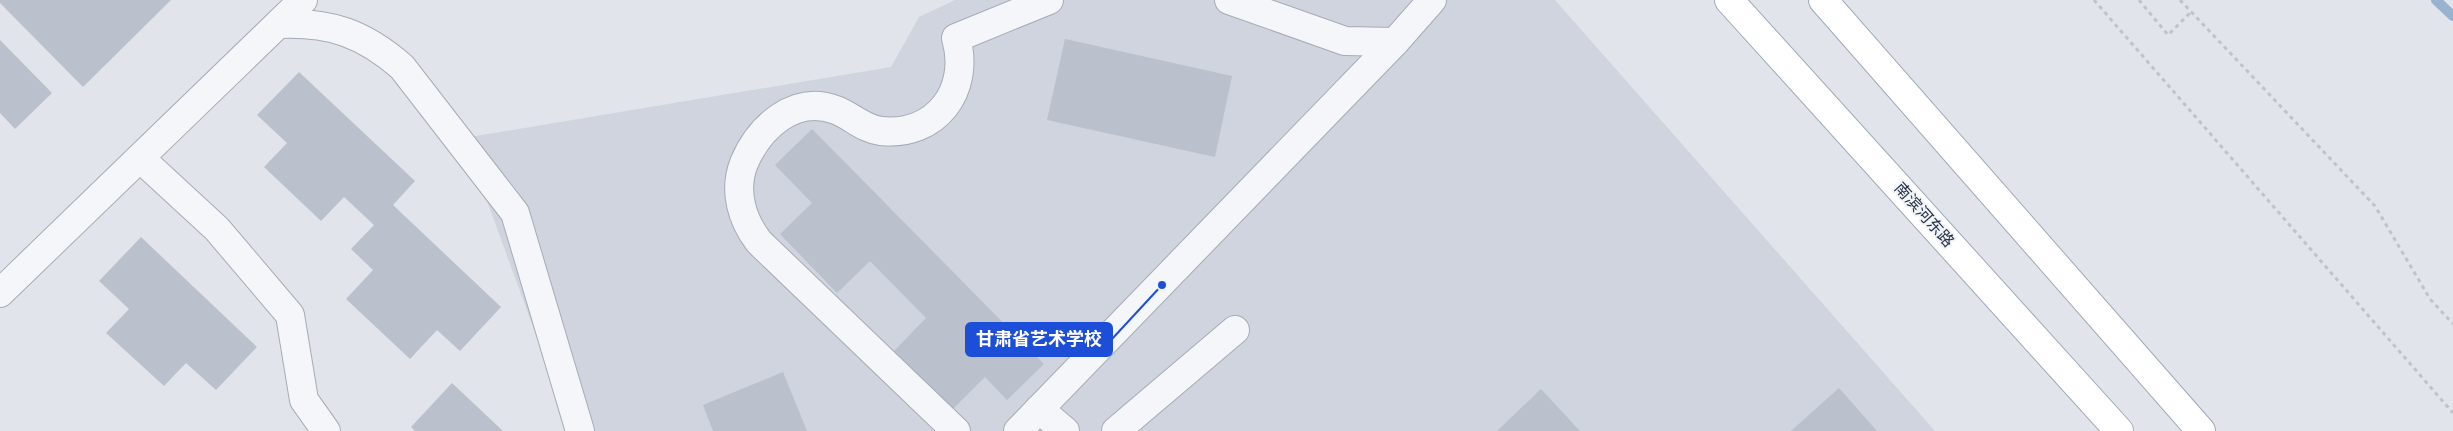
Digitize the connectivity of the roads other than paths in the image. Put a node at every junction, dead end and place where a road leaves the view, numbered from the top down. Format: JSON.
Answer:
{"nodes":[{"id":1,"x":303,"y":0,"type":"edge"},
{"id":2,"x":1049,"y":0,"type":"edge"},
{"id":3,"x":1229,"y":0,"type":"edge"},
{"id":4,"x":1432,"y":0,"type":"edge"},
{"id":5,"x":1729,"y":0,"type":"edge"},
{"id":6,"x":1824,"y":0,"type":"edge"},
{"id":7,"x":279,"y":24,"type":"junction"},
{"id":8,"x":1395,"y":42,"type":"junction"},
{"id":9,"x":140,"y":158,"type":"junction"},
{"id":10,"x":0,"y":293,"type":"edge"},
{"id":11,"x":1235,"y":330,"type":"dead end"},
{"id":12,"x":1039,"y":409,"type":"junction"},
{"id":13,"x":326,"y":431,"type":"edge"},
{"id":14,"x":580,"y":431,"type":"edge"},
{"id":15,"x":956,"y":431,"type":"edge"},
{"id":16,"x":1018,"y":431,"type":"edge"},
{"id":17,"x":1064,"y":431,"type":"edge"},
{"id":18,"x":1116,"y":431,"type":"edge"},
{"id":19,"x":2119,"y":431,"type":"edge"},
{"id":20,"x":2201,"y":431,"type":"edge"}],
"edges":[{"from":1,"to":7,"type":"lane"},
{"from":2,"to":15,"type":"lane"},
{"from":3,"to":8,"type":"lane"},
{"from":4,"to":8,"type":"lane"},
{"from":5,"to":19,"type":"main road","name":"南滨河东路"},
{"from":6,"to":20,"type":"main road"},
{"from":7,"to":9,"type":"lane"},
{"from":7,"to":14,"type":"lane"},
{"from":8,"to":12,"type":"lane"},
{"from":9,"to":10,"type":"lane"},
{"from":9,"to":13,"type":"lane"},
{"from":11,"to":18,"type":"lane"},
{"from":12,"to":16,"type":"lane"},
{"from":12,"to":17,"type":"lane"}]}
